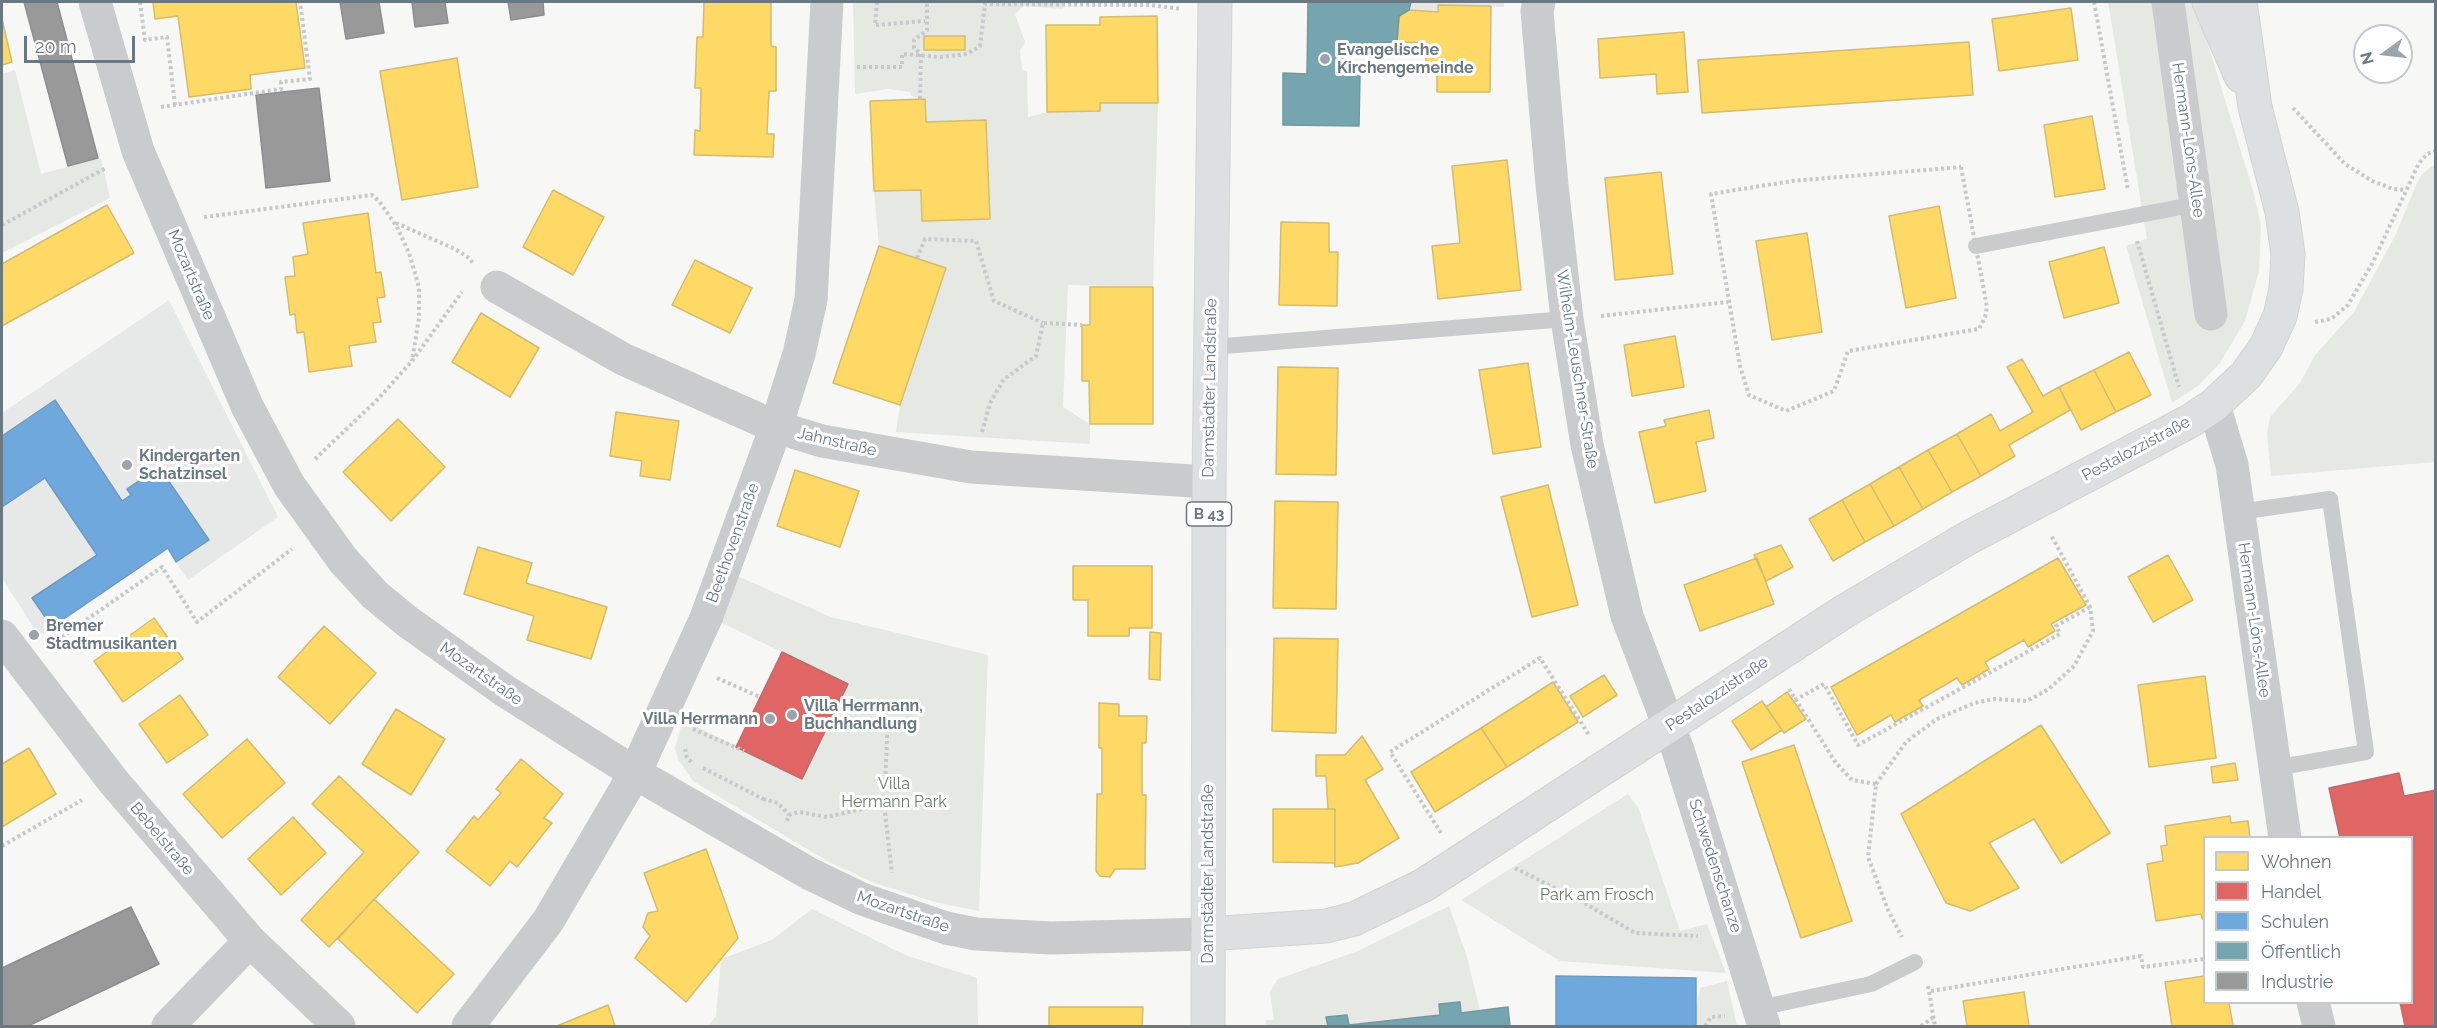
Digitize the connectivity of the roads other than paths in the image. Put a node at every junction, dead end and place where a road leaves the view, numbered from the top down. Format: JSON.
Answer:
{"nodes":[{"id":1,"x":95,"y":2,"type":"edge"},
{"id":2,"x":827,"y":2,"type":"edge"},
{"id":3,"x":1539,"y":2,"type":"edge"},
{"id":4,"x":2168,"y":2,"type":"edge"},
{"id":5,"x":2209,"y":2,"type":"edge"},
{"id":6,"x":2240,"y":2,"type":"edge"},
{"id":7,"x":1200,"y":5,"type":"edge"},
{"id":8,"x":2255,"y":107,"type":"junction"},
{"id":9,"x":2197,"y":204,"type":"junction"},
{"id":10,"x":1976,"y":246,"type":"road end"},
{"id":11,"x":487,"y":283,"type":"road end"},
{"id":12,"x":2211,"y":314,"type":"dead end"},
{"id":13,"x":1567,"y":319,"type":"junction"},
{"id":14,"x":1211,"y":347,"type":"junction"},
{"id":15,"x":2214,"y":405,"type":"junction"},
{"id":16,"x":776,"y":427,"type":"junction"},
{"id":17,"x":1209,"y":482,"type":"junction"},
{"id":18,"x":2239,"y":512,"type":"junction"},
{"id":19,"x":2,"y":636,"type":"edge"},
{"id":20,"x":1668,"y":726,"type":"junction"},
{"id":21,"x":2274,"y":768,"type":"junction"},
{"id":22,"x":635,"y":773,"type":"junction"},
{"id":23,"x":2285,"y":836,"type":"edge"},
{"id":24,"x":1208,"y":934,"type":"junction"},
{"id":25,"x":250,"y":941,"type":"junction"},
{"id":26,"x":1915,"y":962,"type":"road end"},
{"id":27,"x":2314,"y":1004,"type":"edge"},
{"id":28,"x":1753,"y":1017,"type":"edge"},
{"id":29,"x":168,"y":1026,"type":"edge"},
{"id":30,"x":339,"y":1026,"type":"edge"},
{"id":31,"x":468,"y":1026,"type":"edge"},
{"id":32,"x":1208,"y":1026,"type":"edge"},
{"id":33,"x":2319,"y":1026,"type":"edge"}],
"edges":[{"from":1,"to":22,"type":"street","name":"Mozartstraße"},
{"from":2,"to":16,"type":"street","name":"Beethovenstraße"},
{"from":3,"to":13,"type":"street","name":"Wilhelm-Leuschner-Straße"},
{"from":4,"to":9,"type":"street","name":"Hermann-Löns-Allee"},
{"from":5,"to":8,"type":"main road"},
{"from":6,"to":8,"type":"main road"},
{"from":7,"to":14,"type":"main road","name":"Darmstädter Landstraße","number":"B 43"},
{"from":8,"to":15,"type":"main road","name":"Pestalozzistraße"},
{"from":9,"to":10,"type":"lane"},
{"from":9,"to":12,"type":"street","name":"Hermann-Löns-Allee"},
{"from":11,"to":16,"type":"street","name":"Jahnstraße"},
{"from":13,"to":14,"type":"lane"},
{"from":13,"to":20,"type":"street","name":"Wilhelm-Leuschner-Straße"},
{"from":14,"to":17,"type":"main road","name":"Darmstädter Landstraße","number":"B 43"},
{"from":15,"to":18,"type":"street","name":"Hermann-Löns-Allee"},
{"from":15,"to":20,"type":"main road","name":"Pestalozzistraße"},
{"from":16,"to":17,"type":"street","name":"Jahnstraße"},
{"from":16,"to":22,"type":"street","name":"Beethovenstraße"},
{"from":17,"to":24,"type":"main road","name":"Darmstädter Landstraße","number":"B 43"},
{"from":18,"to":21,"type":"street","name":"Hermann-Löns-Allee"},
{"from":18,"to":21,"type":"lane"},
{"from":19,"to":25,"type":"street","name":"Bebelstraße"},
{"from":20,"to":24,"type":"main road","name":"Pestalozzistraße"},
{"from":20,"to":28,"type":"street","name":"Schwedenschanze"},
{"from":21,"to":23,"type":"street","name":"Hermann-Löns-Allee"},
{"from":22,"to":24,"type":"street","name":"Mozartstraße"},
{"from":22,"to":31,"type":"street","name":"Beethovenstraße"},
{"from":24,"to":32,"type":"main road","name":"Darmstädter Landstraße","number":"B 43"},
{"from":25,"to":29,"type":"street"},
{"from":25,"to":30,"type":"street","name":"Bebelstraße"},
{"from":26,"to":28,"type":"lane"},
{"from":27,"to":33,"type":"street"}]}
